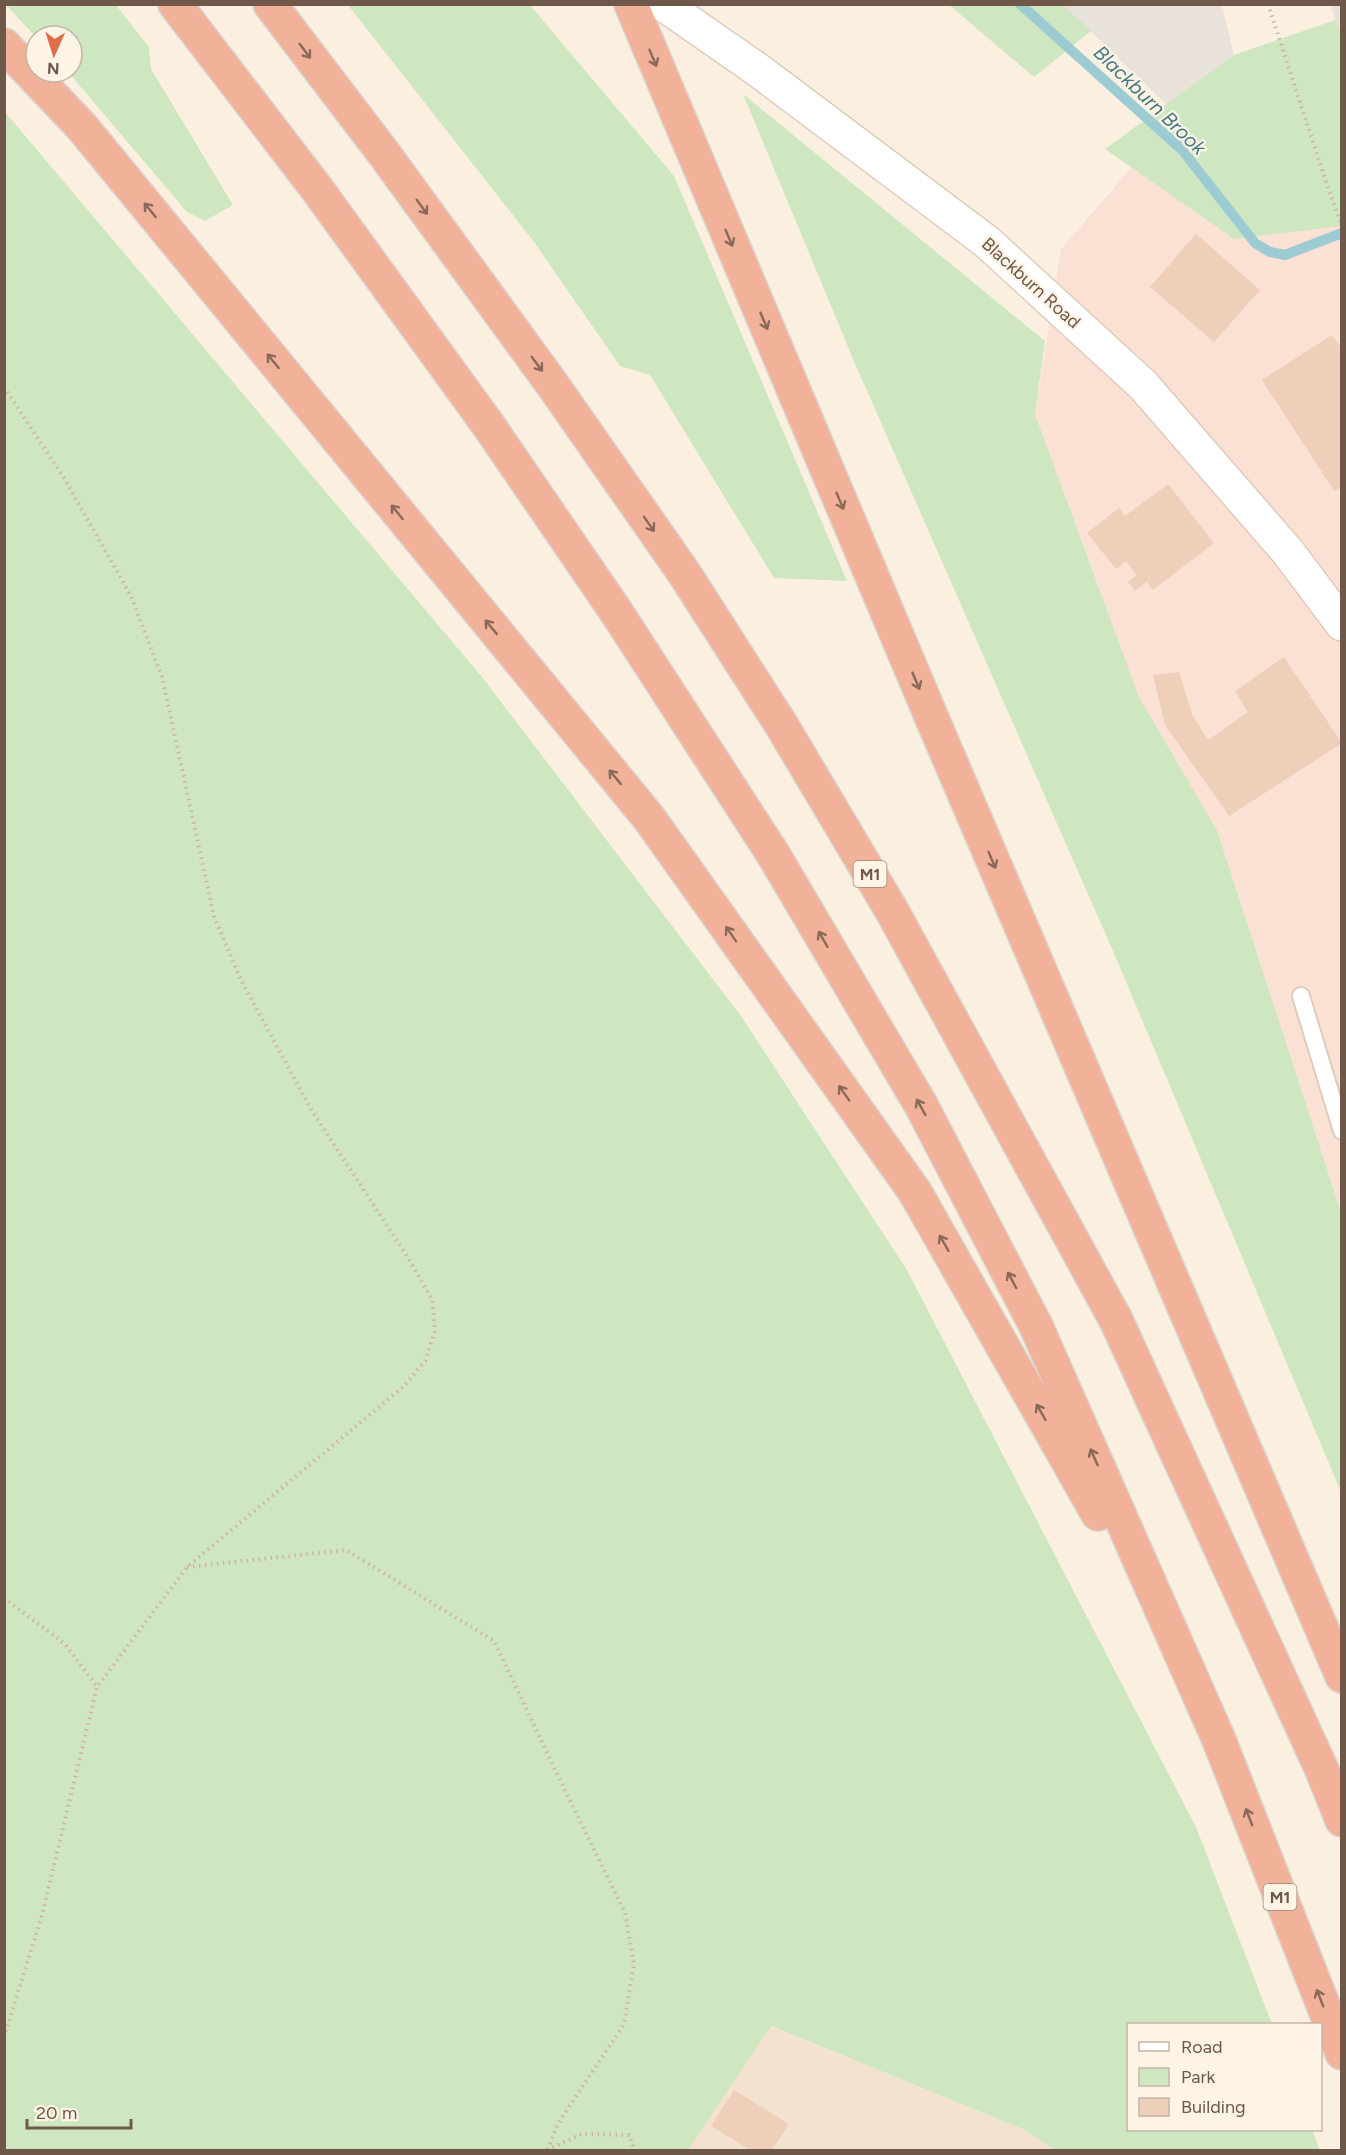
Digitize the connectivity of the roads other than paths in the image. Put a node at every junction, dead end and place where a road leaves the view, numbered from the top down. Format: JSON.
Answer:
{"nodes":[{"id":1,"x":175,"y":4,"type":"edge"},
{"id":2,"x":270,"y":4,"type":"edge"},
{"id":3,"x":631,"y":4,"type":"edge"},
{"id":4,"x":663,"y":4,"type":"edge"},
{"id":5,"x":4,"y":45,"type":"edge"},
{"id":6,"x":1341,"y":624,"type":"edge"},
{"id":7,"x":1301,"y":996,"type":"dead end"},
{"id":8,"x":1341,"y":1131,"type":"edge"},
{"id":9,"x":1341,"y":1676,"type":"edge"},
{"id":10,"x":1219,"y":1740,"type":"junction"},
{"id":11,"x":1341,"y":1820,"type":"edge"},
{"id":12,"x":1341,"y":2053,"type":"edge"}],
"edges":[{"from":10,"to":1,"type":"highway","number":"M1","one_way":true},
{"from":2,"to":11,"type":"highway","number":"M1","one_way":true},
{"from":3,"to":9,"type":"highway","one_way":true},
{"from":4,"to":6,"type":"street","name":"Blackburn Road"},
{"from":10,"to":5,"type":"highway","one_way":true},
{"from":7,"to":8,"type":"lane"},
{"from":12,"to":10,"type":"highway","number":"M1","one_way":true}]}
